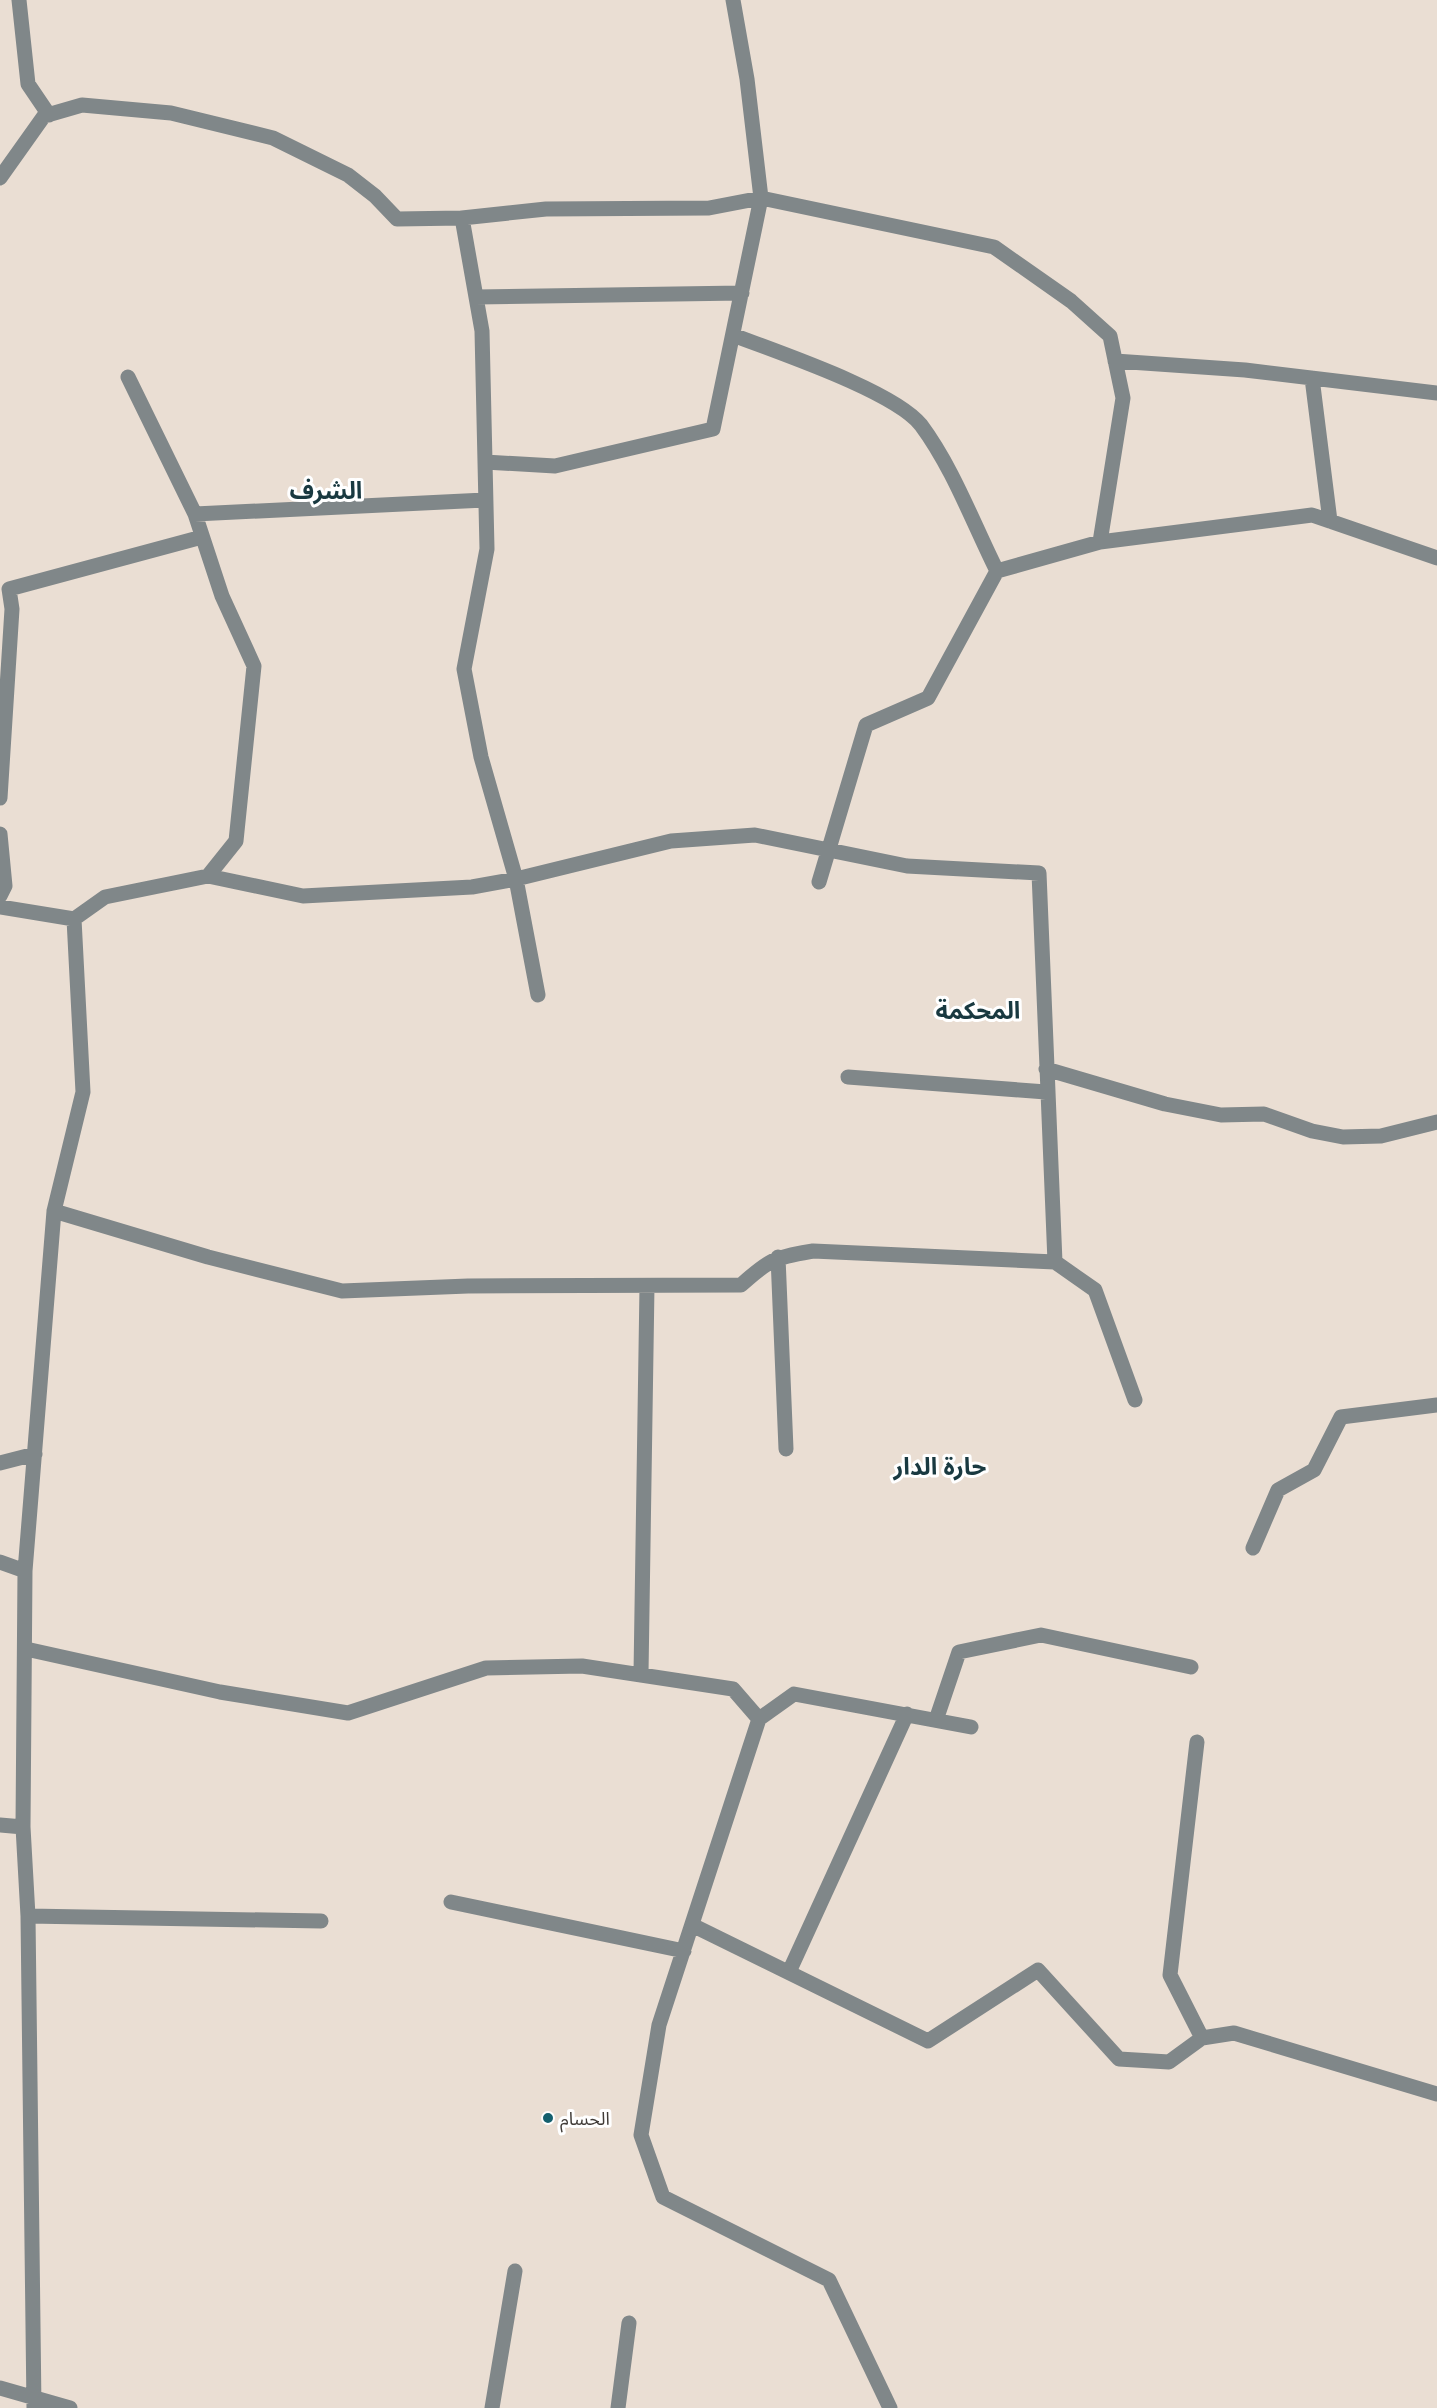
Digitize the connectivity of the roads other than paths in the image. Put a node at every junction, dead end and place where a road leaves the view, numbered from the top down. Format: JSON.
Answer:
{"nodes":[{"id":1,"x":19,"y":0,"type":"edge"},
{"id":2,"x":733,"y":0,"type":"edge"},
{"id":3,"x":49,"y":115,"type":"junction"},
{"id":4,"x":0,"y":178,"type":"edge"},
{"id":5,"x":761,"y":198,"type":"junction"},
{"id":6,"x":462,"y":218,"type":"junction"},
{"id":7,"x":742,"y":293,"type":"junction"},
{"id":8,"x":476,"y":297,"type":"junction"},
{"id":9,"x":733,"y":335,"type":"junction"},
{"id":10,"x":1115,"y":361,"type":"junction"},
{"id":11,"x":128,"y":377,"type":"dead end"},
{"id":12,"x":1312,"y":378,"type":"junction"},
{"id":13,"x":1437,"y":393,"type":"edge"},
{"id":14,"x":485,"y":462,"type":"junction"},
{"id":15,"x":485,"y":500,"type":"junction"},
{"id":16,"x":195,"y":514,"type":"junction"},
{"id":17,"x":1329,"y":521,"type":"junction"},
{"id":18,"x":202,"y":537,"type":"junction"},
{"id":19,"x":1100,"y":542,"type":"junction"},
{"id":20,"x":1437,"y":558,"type":"edge"},
{"id":21,"x":997,"y":571,"type":"junction"},
{"id":22,"x":5,"y":628,"type":"edge"},
{"id":23,"x":0,"y":798,"type":"edge"},
{"id":24,"x":0,"y":834,"type":"edge"},
{"id":25,"x":829,"y":850,"type":"junction"},
{"id":26,"x":208,"y":876,"type":"junction"},
{"id":27,"x":516,"y":879,"type":"junction"},
{"id":28,"x":819,"y":882,"type":"dead end"},
{"id":29,"x":0,"y":896,"type":"edge"},
{"id":30,"x":0,"y":907,"type":"edge"},
{"id":31,"x":74,"y":919,"type":"junction"},
{"id":32,"x":538,"y":995,"type":"dead end"},
{"id":33,"x":1046,"y":1069,"type":"junction"},
{"id":34,"x":848,"y":1077,"type":"dead end"},
{"id":35,"x":1046,"y":1092,"type":"junction"},
{"id":36,"x":1437,"y":1122,"type":"edge"},
{"id":37,"x":54,"y":1211,"type":"junction"},
{"id":38,"x":778,"y":1257,"type":"junction"},
{"id":39,"x":1055,"y":1262,"type":"junction"},
{"id":40,"x":647,"y":1286,"type":"junction"},
{"id":41,"x":1135,"y":1400,"type":"dead end"},
{"id":42,"x":1437,"y":1405,"type":"edge"},
{"id":43,"x":786,"y":1449,"type":"dead end"},
{"id":44,"x":35,"y":1454,"type":"junction"},
{"id":45,"x":0,"y":1463,"type":"edge"},
{"id":46,"x":1253,"y":1548,"type":"dead end"},
{"id":47,"x":0,"y":1562,"type":"edge"},
{"id":48,"x":25,"y":1571,"type":"junction"},
{"id":49,"x":26,"y":1649,"type":"junction"},
{"id":50,"x":1191,"y":1667,"type":"dead end"},
{"id":51,"x":641,"y":1674,"type":"junction"},
{"id":52,"x":907,"y":1714,"type":"junction"},
{"id":53,"x":759,"y":1719,"type":"junction"},
{"id":54,"x":936,"y":1720,"type":"junction"},
{"id":55,"x":971,"y":1726,"type":"dead end"},
{"id":56,"x":1197,"y":1742,"type":"dead end"},
{"id":57,"x":0,"y":1825,"type":"edge"},
{"id":58,"x":23,"y":1827,"type":"junction"},
{"id":59,"x":451,"y":1902,"type":"dead end"},
{"id":60,"x":28,"y":1916,"type":"junction"},
{"id":61,"x":321,"y":1921,"type":"dead end"},
{"id":62,"x":692,"y":1925,"type":"junction"},
{"id":63,"x":684,"y":1951,"type":"junction"},
{"id":64,"x":789,"y":1972,"type":"junction"},
{"id":65,"x":1202,"y":2038,"type":"junction"},
{"id":66,"x":1437,"y":2094,"type":"edge"},
{"id":67,"x":515,"y":2271,"type":"dead end"},
{"id":68,"x":629,"y":2323,"type":"dead end"},
{"id":69,"x":0,"y":2388,"type":"edge"},
{"id":70,"x":34,"y":2403,"type":"edge"},
{"id":71,"x":70,"y":2408,"type":"edge"},
{"id":72,"x":492,"y":2408,"type":"edge"},
{"id":73,"x":618,"y":2408,"type":"edge"},
{"id":74,"x":890,"y":2408,"type":"edge"}],
"edges":[{"from":1,"to":3,"type":"street"},
{"from":2,"to":5,"type":"street"},
{"from":3,"to":4,"type":"street"},
{"from":3,"to":6,"type":"street"},
{"from":5,"to":6,"type":"street"},
{"from":5,"to":7,"type":"street"},
{"from":5,"to":10,"type":"street"},
{"from":6,"to":8,"type":"street"},
{"from":7,"to":8,"type":"street"},
{"from":7,"to":9,"type":"street"},
{"from":8,"to":14,"type":"street"},
{"from":9,"to":14,"type":"street"},
{"from":9,"to":21,"type":"street"},
{"from":10,"to":12,"type":"street"},
{"from":10,"to":19,"type":"street"},
{"from":11,"to":16,"type":"street"},
{"from":12,"to":13,"type":"street"},
{"from":12,"to":17,"type":"street"},
{"from":14,"to":15,"type":"street"},
{"from":15,"to":16,"type":"street"},
{"from":15,"to":27,"type":"street"},
{"from":16,"to":18,"type":"street"},
{"from":17,"to":19,"type":"street"},
{"from":17,"to":20,"type":"street"},
{"from":18,"to":22,"type":"street"},
{"from":18,"to":26,"type":"street"},
{"from":19,"to":21,"type":"street"},
{"from":21,"to":25,"type":"street"},
{"from":22,"to":23,"type":"street"},
{"from":24,"to":29,"type":"street"},
{"from":25,"to":27,"type":"street"},
{"from":25,"to":28,"type":"street"},
{"from":25,"to":33,"type":"street"},
{"from":26,"to":27,"type":"street"},
{"from":26,"to":31,"type":"street"},
{"from":27,"to":32,"type":"street"},
{"from":30,"to":31,"type":"street"},
{"from":31,"to":37,"type":"street"},
{"from":33,"to":35,"type":"street"},
{"from":33,"to":36,"type":"street"},
{"from":34,"to":35,"type":"street"},
{"from":35,"to":39,"type":"street"},
{"from":37,"to":40,"type":"street"},
{"from":37,"to":44,"type":"street"},
{"from":38,"to":39,"type":"street"},
{"from":38,"to":40,"type":"street"},
{"from":38,"to":43,"type":"street"},
{"from":39,"to":41,"type":"street"},
{"from":40,"to":51,"type":"street"},
{"from":42,"to":46,"type":"street"},
{"from":44,"to":45,"type":"street"},
{"from":44,"to":48,"type":"street"},
{"from":47,"to":48,"type":"street"},
{"from":48,"to":49,"type":"street"},
{"from":49,"to":51,"type":"street"},
{"from":49,"to":58,"type":"street"},
{"from":50,"to":54,"type":"street"},
{"from":51,"to":53,"type":"street"},
{"from":52,"to":53,"type":"street"},
{"from":52,"to":54,"type":"street"},
{"from":52,"to":64,"type":"street"},
{"from":53,"to":62,"type":"street"},
{"from":54,"to":55,"type":"street"},
{"from":56,"to":65,"type":"street"},
{"from":57,"to":58,"type":"street"},
{"from":58,"to":60,"type":"street"},
{"from":59,"to":63,"type":"street"},
{"from":60,"to":61,"type":"street"},
{"from":60,"to":70,"type":"street"},
{"from":62,"to":63,"type":"street"},
{"from":62,"to":64,"type":"street"},
{"from":63,"to":74,"type":"street"},
{"from":64,"to":65,"type":"street"},
{"from":65,"to":66,"type":"street"},
{"from":67,"to":72,"type":"street"},
{"from":68,"to":73,"type":"street"},
{"from":69,"to":70,"type":"street"},
{"from":70,"to":71,"type":"street"}]}
